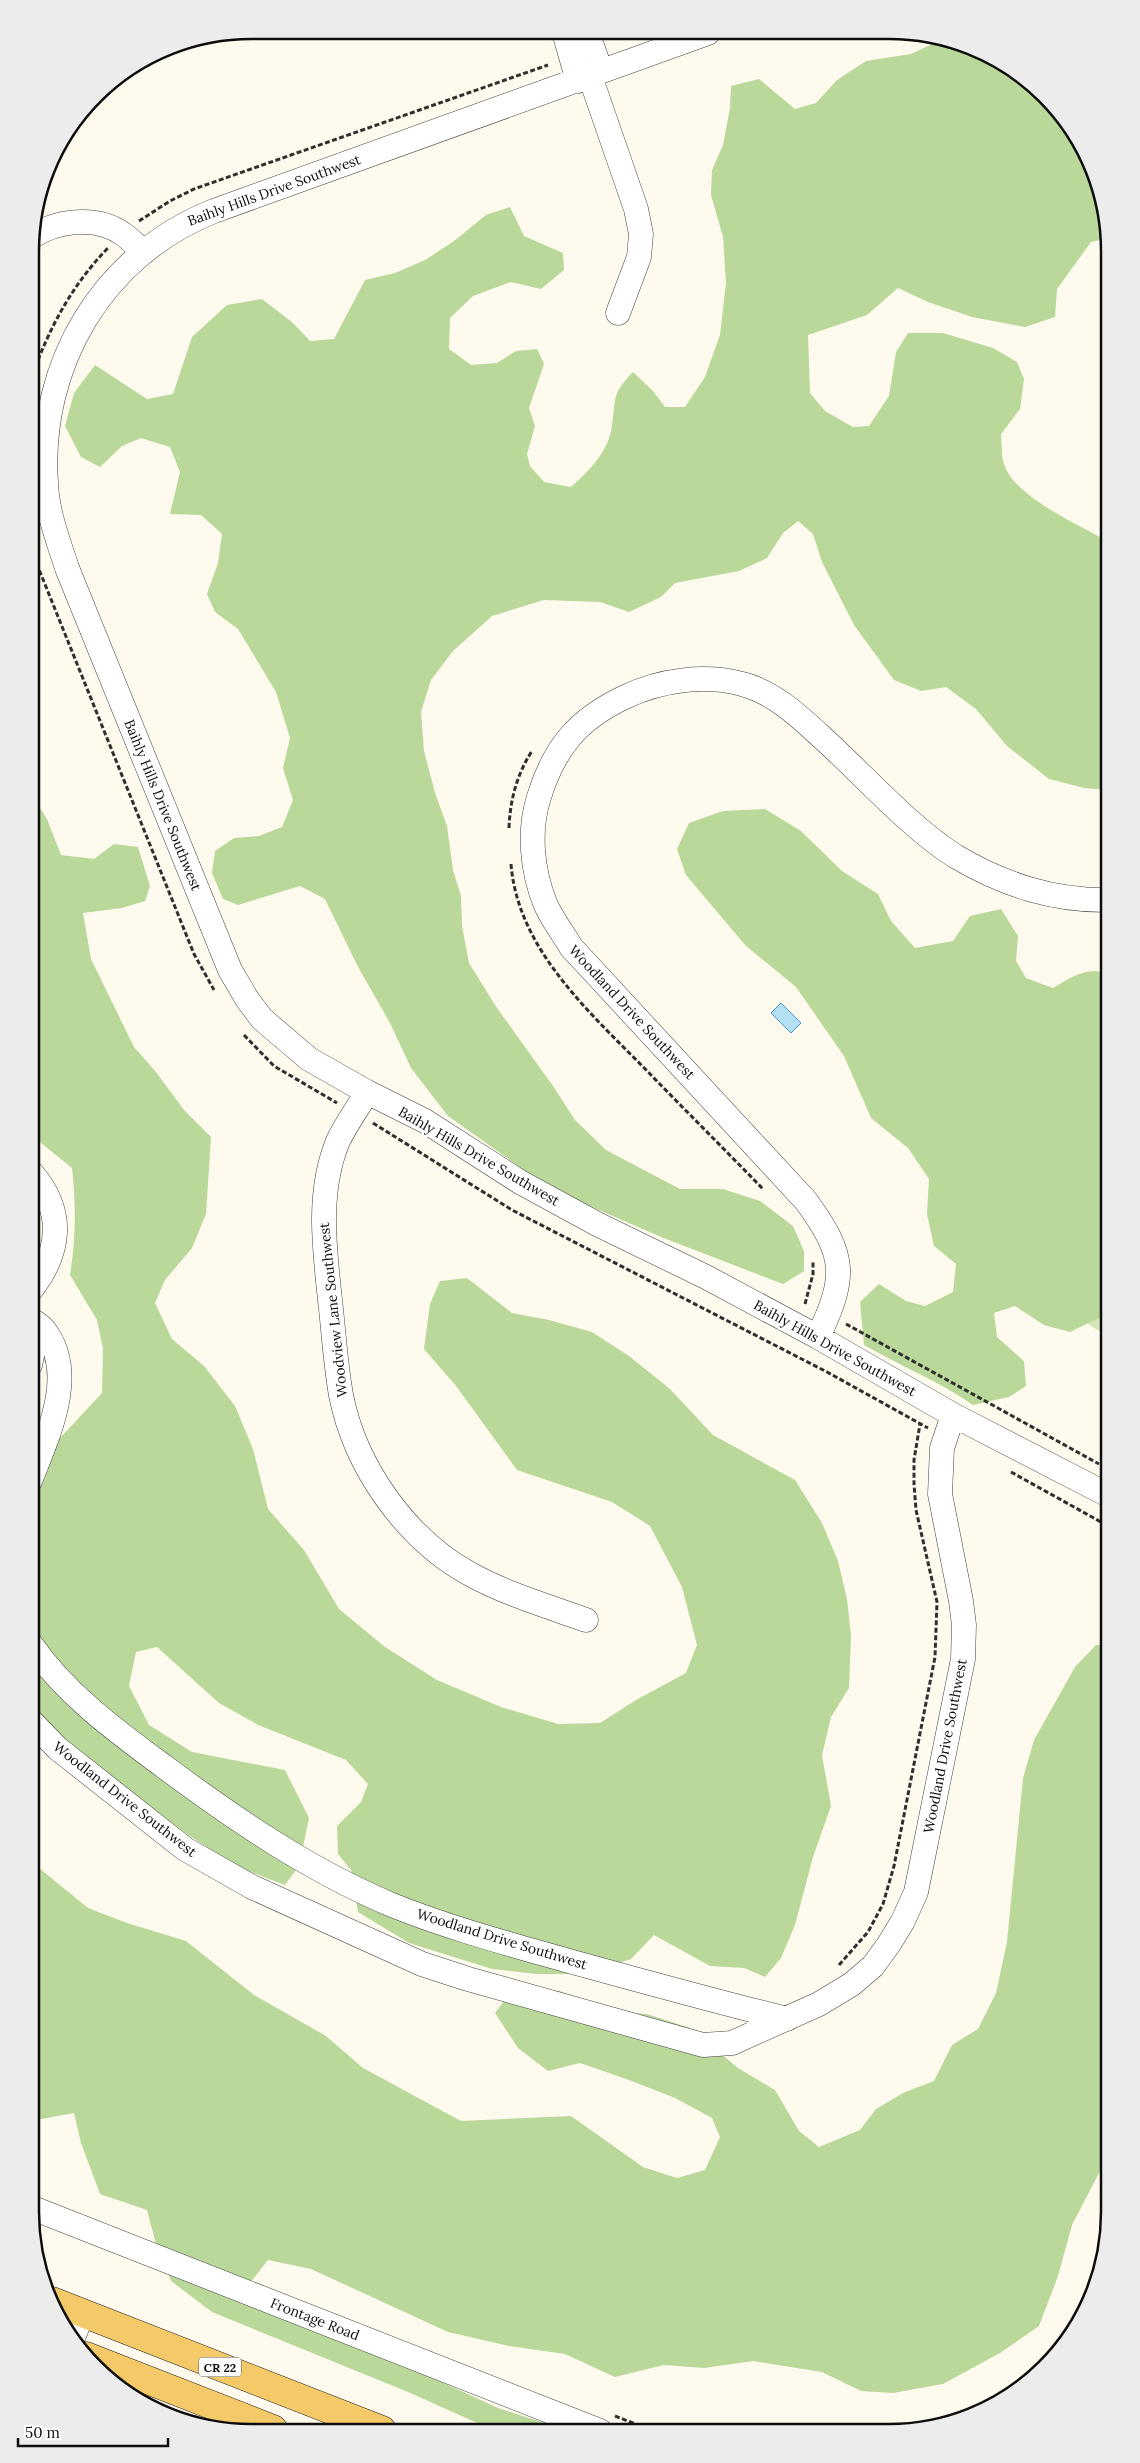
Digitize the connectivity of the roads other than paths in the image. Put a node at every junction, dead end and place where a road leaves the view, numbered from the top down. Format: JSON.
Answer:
{"nodes":[{"id":1,"x":568,"y":39,"type":"edge"},
{"id":2,"x":587,"y":39,"type":"edge"},
{"id":3,"x":692,"y":39,"type":"edge"},
{"id":4,"x":590,"y":76,"type":"junction"},
{"id":5,"x":39,"y":234,"type":"edge"},
{"id":6,"x":144,"y":252,"type":"junction"},
{"id":7,"x":618,"y":313,"type":"dead end"},
{"id":8,"x":1101,"y":900,"type":"edge"},
{"id":9,"x":367,"y":1092,"type":"junction"},
{"id":10,"x":39,"y":1181,"type":"edge"},
{"id":11,"x":39,"y":1278,"type":"edge"},
{"id":12,"x":39,"y":1326,"type":"edge"},
{"id":13,"x":818,"y":1337,"type":"junction"},
{"id":14,"x":953,"y":1415,"type":"junction"},
{"id":15,"x":39,"y":1457,"type":"edge"},
{"id":16,"x":1101,"y":1491,"type":"edge"},
{"id":17,"x":586,"y":1620,"type":"dead end"},
{"id":18,"x":39,"y":1656,"type":"edge"},
{"id":19,"x":39,"y":1729,"type":"edge"},
{"id":20,"x":787,"y":2019,"type":"junction"},
{"id":21,"x":39,"y":2210,"type":"edge"},
{"id":22,"x":60,"y":2304,"type":"edge"},
{"id":23,"x":83,"y":2313,"type":"junction"},
{"id":24,"x":76,"y":2331,"type":"edge"},
{"id":25,"x":101,"y":2362,"type":"edge"},
{"id":26,"x":260,"y":2424,"type":"edge"},
{"id":27,"x":367,"y":2424,"type":"edge"},
{"id":28,"x":582,"y":2424,"type":"edge"}],
"edges":[{"from":1,"to":4,"type":"street"},
{"from":2,"to":4,"type":"street"},
{"from":3,"to":4,"type":"street","name":"Baihly Hills Drive Southwest"},
{"from":4,"to":6,"type":"street","name":"Baihly Hills Drive Southwest"},
{"from":4,"to":7,"type":"street"},
{"from":5,"to":6,"type":"street"},
{"from":6,"to":9,"type":"street","name":"Baihly Hills Drive Southwest"},
{"from":8,"to":13,"type":"street","name":"Woodland Drive Southwest"},
{"from":9,"to":13,"type":"street","name":"Baihly Hills Drive Southwest"},
{"from":9,"to":17,"type":"street","name":"Woodview Lane Southwest"},
{"from":10,"to":11,"type":"street"},
{"from":12,"to":15,"type":"street"},
{"from":13,"to":14,"type":"street","name":"Baihly Hills Drive Southwest"},
{"from":14,"to":16,"type":"street","name":"Baihly Hills Drive Southwest"},
{"from":14,"to":20,"type":"street","name":"Woodland Drive Southwest"},
{"from":18,"to":20,"type":"street","name":"Woodland Drive Southwest"},
{"from":19,"to":20,"type":"street","name":"Woodland Drive Southwest"},
{"from":21,"to":28,"type":"street","name":"Frontage Road"},
{"from":22,"to":23,"type":"main road","number":"CR 22"},
{"from":23,"to":24,"type":"street"},
{"from":23,"to":27,"type":"main road","number":"CR 22"},
{"from":25,"to":26,"type":"main road"}]}
